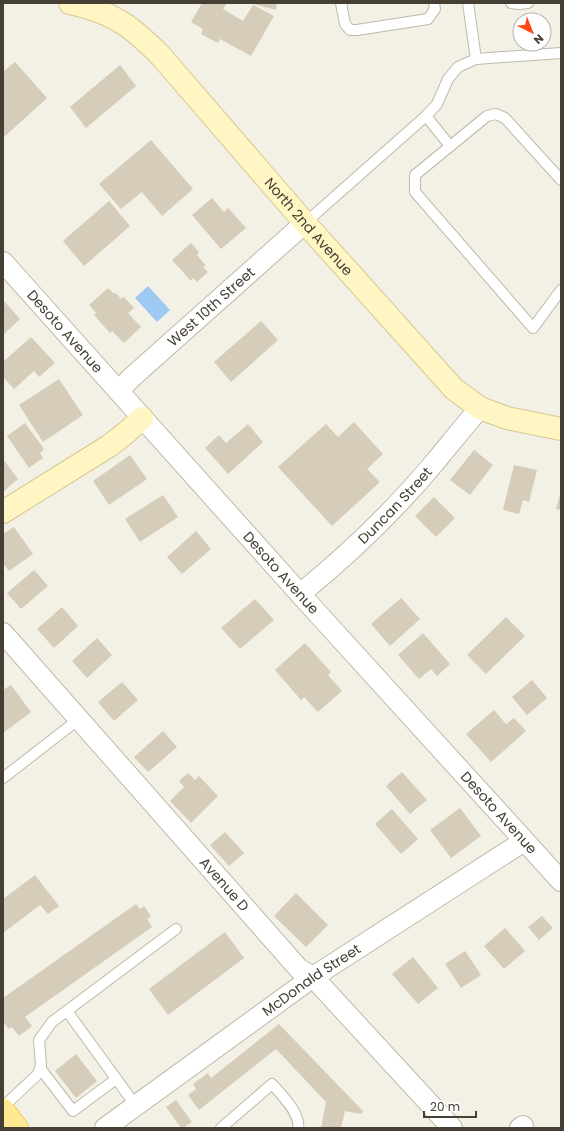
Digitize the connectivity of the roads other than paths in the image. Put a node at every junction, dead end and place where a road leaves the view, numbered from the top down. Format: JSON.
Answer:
{"nodes":[{"id":1,"x":72,"y":3,"type":"edge"},
{"id":2,"x":341,"y":3,"type":"edge"},
{"id":3,"x":434,"y":3,"type":"edge"},
{"id":4,"x":468,"y":3,"type":"edge"},
{"id":5,"x":511,"y":3,"type":"edge"},
{"id":6,"x":528,"y":3,"type":"edge"},
{"id":7,"x":561,"y":53,"type":"edge"},
{"id":8,"x":476,"y":59,"type":"junction"},
{"id":9,"x":426,"y":116,"type":"junction"},
{"id":10,"x":450,"y":146,"type":"junction"},
{"id":11,"x":561,"y":180,"type":"edge"},
{"id":12,"x":304,"y":223,"type":"junction"},
{"id":13,"x":3,"y":262,"type":"edge"},
{"id":14,"x":561,"y":290,"type":"edge"},
{"id":15,"x":119,"y":391,"type":"junction"},
{"id":16,"x":480,"y":408,"type":"junction"},
{"id":17,"x":142,"y":418,"type":"junction"},
{"id":18,"x":561,"y":429,"type":"edge"},
{"id":19,"x":3,"y":512,"type":"edge"},
{"id":20,"x":300,"y":594,"type":"junction"},
{"id":21,"x":3,"y":633,"type":"edge"},
{"id":22,"x":79,"y":719,"type":"junction"},
{"id":23,"x":3,"y":778,"type":"edge"},
{"id":24,"x":524,"y":841,"type":"junction"},
{"id":25,"x":561,"y":881,"type":"edge"},
{"id":26,"x":176,"y":929,"type":"dead end"},
{"id":27,"x":313,"y":977,"type":"junction"},
{"id":28,"x":67,"y":1011,"type":"junction"},
{"id":29,"x":40,"y":1068,"type":"junction"},
{"id":30,"x":116,"y":1079,"type":"junction"},
{"id":31,"x":136,"y":1106,"type":"junction"},
{"id":32,"x":3,"y":1108,"type":"edge"},
{"id":33,"x":17,"y":1128,"type":"edge"},
{"id":34,"x":105,"y":1128,"type":"edge"},
{"id":35,"x":221,"y":1128,"type":"edge"},
{"id":36,"x":298,"y":1128,"type":"edge"},
{"id":37,"x":452,"y":1128,"type":"edge"}],
"edges":[{"from":1,"to":12,"type":"street","name":"North 2nd Avenue"},
{"from":2,"to":3,"type":"lane"},
{"from":4,"to":8,"type":"lane"},
{"from":5,"to":6,"type":"lane"},
{"from":7,"to":8,"type":"lane"},
{"from":8,"to":9,"type":"lane"},
{"from":9,"to":10,"type":"lane"},
{"from":9,"to":12,"type":"lane"},
{"from":10,"to":11,"type":"lane"},
{"from":10,"to":14,"type":"lane"},
{"from":12,"to":15,"type":"street","name":"West 10th Street"},
{"from":12,"to":16,"type":"street","name":"North 2nd Avenue"},
{"from":13,"to":15,"type":"street","name":"Desoto Avenue"},
{"from":15,"to":17,"type":"street","name":"Desoto Avenue"},
{"from":16,"to":18,"type":"street","name":"North 2nd Avenue"},
{"from":16,"to":20,"type":"street","name":"Duncan Street"},
{"from":17,"to":19,"type":"street"},
{"from":17,"to":20,"type":"street","name":"Desoto Avenue"},
{"from":20,"to":24,"type":"street","name":"Desoto Avenue"},
{"from":21,"to":22,"type":"street","name":"Avenue D"},
{"from":22,"to":23,"type":"lane"},
{"from":22,"to":27,"type":"street","name":"Avenue D"},
{"from":24,"to":25,"type":"street","name":"Desoto Avenue"},
{"from":24,"to":27,"type":"street","name":"McDonald Street"},
{"from":26,"to":28,"type":"lane"},
{"from":27,"to":31,"type":"street","name":"McDonald Street"},
{"from":27,"to":37,"type":"street","name":"Avenue D"},
{"from":28,"to":29,"type":"lane"},
{"from":28,"to":30,"type":"lane"},
{"from":29,"to":30,"type":"lane"},
{"from":29,"to":32,"type":"lane"},
{"from":30,"to":31,"type":"lane"},
{"from":31,"to":34,"type":"street","name":"McDonald Street"},
{"from":32,"to":33,"type":"main road"},
{"from":35,"to":36,"type":"lane"}]}
